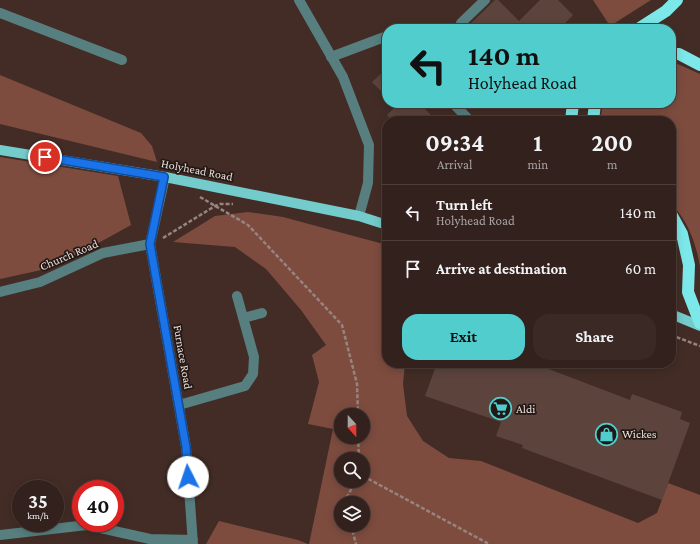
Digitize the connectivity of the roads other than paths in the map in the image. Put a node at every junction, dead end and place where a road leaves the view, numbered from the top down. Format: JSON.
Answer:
{"nodes":[{"id":1,"x":299,"y":0,"type":"edge"},
{"id":2,"x":485,"y":0,"type":"edge"},
{"id":3,"x":677,"y":0,"type":"edge"},
{"id":4,"x":0,"y":13,"type":"edge"},
{"id":5,"x":460,"y":23,"type":"dead end"},
{"id":6,"x":646,"y":24,"type":"edge"},
{"id":7,"x":382,"y":38,"type":"edge"},
{"id":8,"x":676,"y":54,"type":"edge"},
{"id":9,"x":331,"y":57,"type":"junction"},
{"id":10,"x":122,"y":60,"type":"dead end"},
{"id":11,"x":700,"y":65,"type":"edge"},
{"id":12,"x":458,"y":108,"type":"edge"},
{"id":13,"x":465,"y":116,"type":"edge"},
{"id":14,"x":0,"y":150,"type":"edge"},
{"id":15,"x":164,"y":177,"type":"junction"},
{"id":16,"x":359,"y":216,"type":"junction"},
{"id":17,"x":382,"y":223,"type":"edge"},
{"id":18,"x":676,"y":223,"type":"edge"},
{"id":19,"x":150,"y":244,"type":"junction"},
{"id":20,"x":0,"y":292,"type":"edge"},
{"id":21,"x":237,"y":296,"type":"dead end"},
{"id":22,"x":262,"y":313,"type":"dead end"},
{"id":23,"x":676,"y":316,"type":"edge"},
{"id":24,"x":243,"y":318,"type":"junction"},
{"id":25,"x":700,"y":324,"type":"edge"},
{"id":26,"x":179,"y":405,"type":"junction"},
{"id":27,"x":0,"y":534,"type":"edge"},
{"id":28,"x":193,"y":542,"type":"edge"}],
"edges":[{"from":1,"to":9,"type":"street"},
{"from":2,"to":5,"type":"street"},
{"from":3,"to":6,"type":"highway"},
{"from":4,"to":10,"type":"street"},
{"from":7,"to":9,"type":"street"},
{"from":8,"to":11,"type":"highway"},
{"from":9,"to":16,"type":"street"},
{"from":12,"to":13,"type":"street"},
{"from":14,"to":15,"type":"main road","name":"Holyhead Road"},
{"from":15,"to":16,"type":"main road","name":"Holyhead Road"},
{"from":15,"to":19,"type":"street","name":"Furnace Road"},
{"from":16,"to":17,"type":"main road","name":"Holyhead Road"},
{"from":18,"to":25,"type":"highway"},
{"from":19,"to":20,"type":"street","name":"Church Road"},
{"from":19,"to":26,"type":"street","name":"Furnace Road"},
{"from":21,"to":24,"type":"street"},
{"from":22,"to":24,"type":"street"},
{"from":23,"to":25,"type":"main road"},
{"from":24,"to":26,"type":"street"},
{"from":26,"to":28,"type":"street","name":"Furnace Road"},
{"from":27,"to":28,"type":"street"}]}
